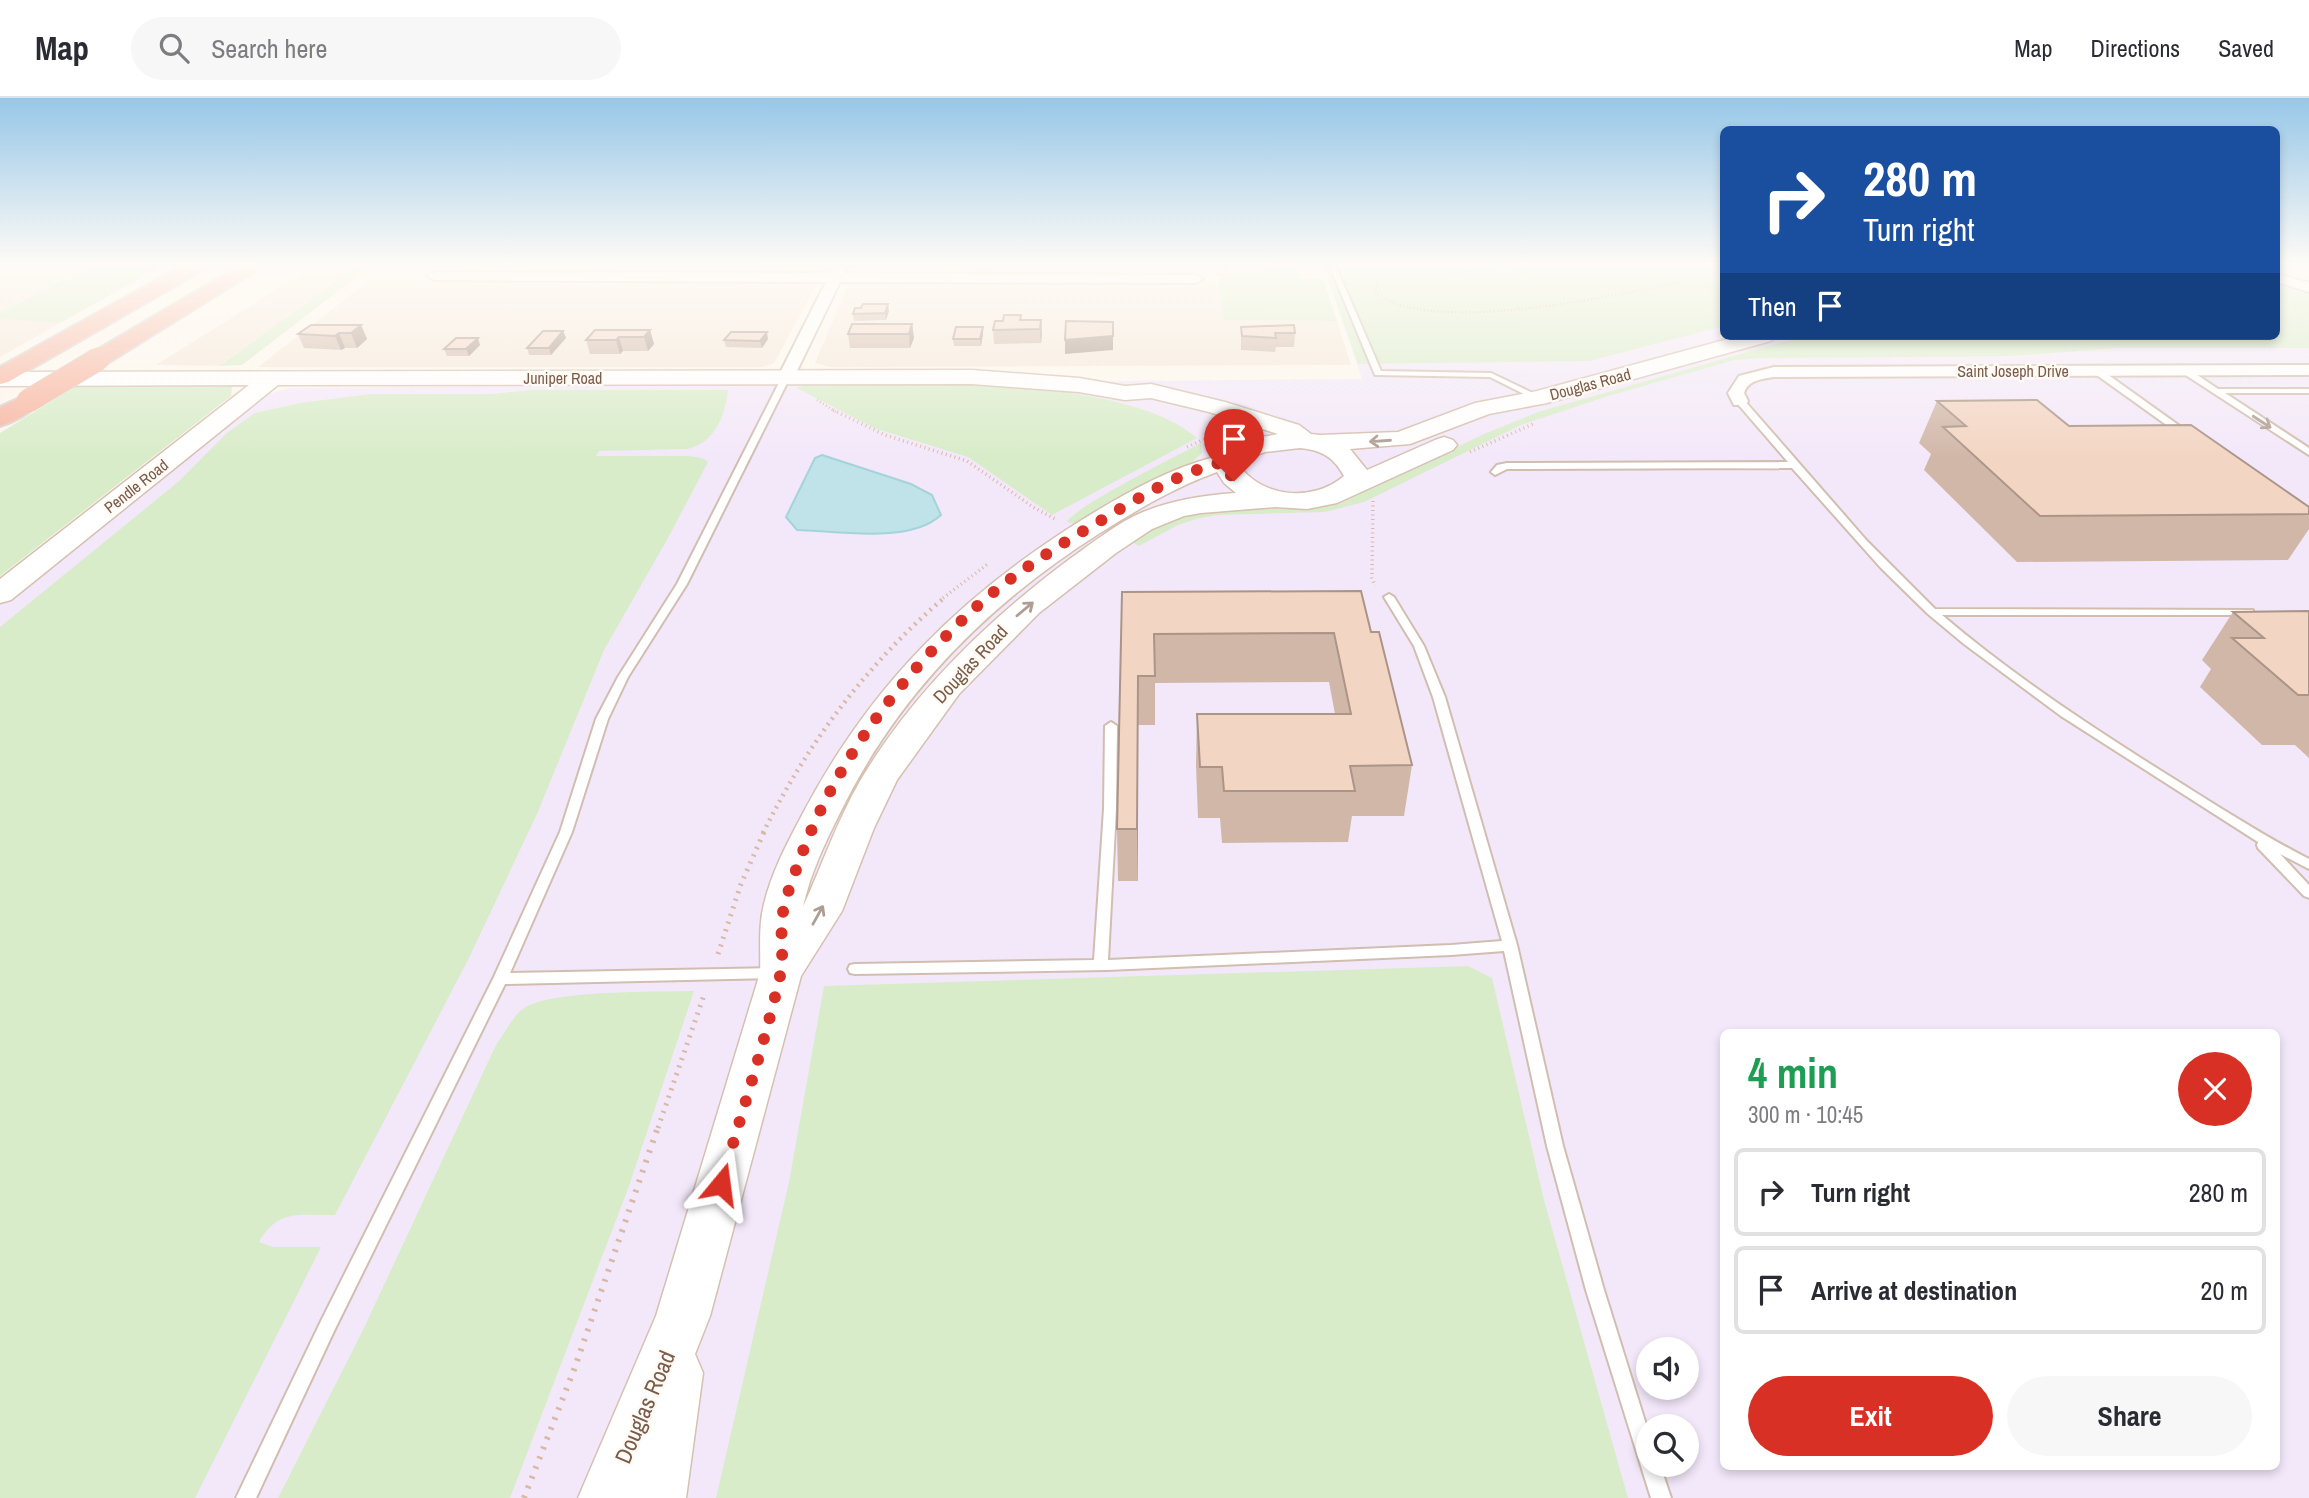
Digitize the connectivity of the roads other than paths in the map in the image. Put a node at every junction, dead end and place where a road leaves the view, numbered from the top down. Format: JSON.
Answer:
{"nodes":[{"id":1,"x":87,"y":327,"type":"edge"},
{"id":2,"x":151,"y":327,"type":"edge"},
{"id":3,"x":811,"y":327,"type":"edge"},
{"id":4,"x":1359,"y":327,"type":"edge"},
{"id":5,"x":1751,"y":340,"type":"edge"},
{"id":6,"x":2097,"y":370,"type":"junction"},
{"id":7,"x":2183,"y":370,"type":"junction"},
{"id":8,"x":2309,"y":370,"type":"edge"},
{"id":9,"x":0,"y":378,"type":"edge"},
{"id":10,"x":272,"y":379,"type":"junction"},
{"id":11,"x":783,"y":383,"type":"junction"},
{"id":12,"x":2215,"y":391,"type":"junction"},
{"id":13,"x":2309,"y":391,"type":"edge"},
{"id":14,"x":1125,"y":393,"type":"junction"},
{"id":15,"x":1740,"y":401,"type":"joint"},
{"id":16,"x":1540,"y":409,"type":"junction"},
{"id":17,"x":0,"y":418,"type":"edge"},
{"id":18,"x":1313,"y":441,"type":"junction"},
{"id":19,"x":2196,"y":442,"type":"edge"},
{"id":20,"x":2309,"y":452,"type":"edge"},
{"id":21,"x":1225,"y":460,"type":"junction"},
{"id":22,"x":1795,"y":465,"type":"junction"},
{"id":23,"x":1496,"y":472,"type":"dead end"},
{"id":24,"x":1357,"y":497,"type":"junction"},
{"id":25,"x":1281,"y":499,"type":"junction"},
{"id":26,"x":0,"y":594,"type":"edge"},
{"id":27,"x":1389,"y":597,"type":"road end"},
{"id":28,"x":1932,"y":612,"type":"junction"},
{"id":29,"x":2267,"y":612,"type":"edge"},
{"id":30,"x":1111,"y":726,"type":"dead end"},
{"id":31,"x":2254,"y":835,"type":"junction"},
{"id":32,"x":2309,"y":864,"type":"edge"},
{"id":33,"x":2309,"y":893,"type":"edge"},
{"id":34,"x":1510,"y":945,"type":"junction"},
{"id":35,"x":1101,"y":965,"type":"junction"},
{"id":36,"x":855,"y":969,"type":"dead end"},
{"id":37,"x":781,"y":973,"type":"junction"},
{"id":38,"x":500,"y":979,"type":"junction"},
{"id":39,"x":683,"y":1316,"type":"junction"},
{"id":40,"x":1636,"y":1422,"type":"edge"},
{"id":41,"x":1654,"y":1477,"type":"edge"},
{"id":42,"x":246,"y":1498,"type":"edge"},
{"id":43,"x":607,"y":1498,"type":"edge"},
{"id":44,"x":656,"y":1498,"type":"edge"},
{"id":45,"x":1661,"y":1498,"type":"edge"}],
"edges":[{"from":1,"to":9,"type":"highway"},
{"from":2,"to":17,"type":"highway","bridge":true},
{"from":3,"to":11,"type":"street"},
{"from":4,"to":16,"type":"lane"},
{"from":5,"to":16,"type":"street","name":"Douglas Road"},
{"from":6,"to":7,"type":"street","name":"Saint Joseph Drive"},
{"from":6,"to":15,"type":"street","name":"Saint Joseph Drive"},
{"from":6,"to":19,"type":"lane"},
{"from":7,"to":8,"type":"street","name":"Saint Joseph Drive"},
{"from":7,"to":12,"type":"lane"},
{"from":9,"to":10,"type":"street","name":"Juniper Road"},
{"from":10,"to":11,"type":"street","name":"Juniper Road"},
{"from":10,"to":26,"type":"street","name":"Pendle Road"},
{"from":11,"to":14,"type":"street","name":"Juniper Road"},
{"from":11,"to":38,"type":"lane"},
{"from":12,"to":13,"type":"lane"},
{"from":12,"to":20,"type":"lane","one_way":true},
{"from":14,"to":18,"type":"street","name":"Juniper Road"},
{"from":14,"to":21,"type":"street","name":"Juniper Road"},
{"from":15,"to":22,"type":"lane"},
{"from":16,"to":18,"type":"street","name":"Douglas Road","one_way":true},
{"from":16,"to":24,"type":"street","name":"Douglas Road"},
{"from":18,"to":21,"type":"street","name":"Douglas Road"},
{"from":18,"to":24,"type":"street","name":"Juniper Road"},
{"from":21,"to":25,"type":"street","name":"Juniper Road"},
{"from":21,"to":37,"type":"street","name":"Douglas Road"},
{"from":22,"to":23,"type":"lane"},
{"from":22,"to":28,"type":"lane"},
{"from":24,"to":25,"type":"street","name":"Douglas Road"},
{"from":37,"to":25,"type":"street","name":"Douglas Road","one_way":true},
{"from":27,"to":34,"type":"lane"},
{"from":28,"to":29,"type":"lane"},
{"from":28,"to":31,"type":"lane"},
{"from":30,"to":35,"type":"lane"},
{"from":31,"to":32,"type":"lane"},
{"from":31,"to":33,"type":"lane"},
{"from":34,"to":35,"type":"lane"},
{"from":34,"to":40,"type":"lane"},
{"from":35,"to":36,"type":"lane"},
{"from":37,"to":38,"type":"lane"},
{"from":37,"to":39,"type":"street","name":"Douglas Road"},
{"from":38,"to":42,"type":"lane"},
{"from":39,"to":43,"type":"street","name":"Douglas Road"},
{"from":39,"to":44,"type":"street","name":"Douglas Road"},
{"from":41,"to":45,"type":"lane"}]}
